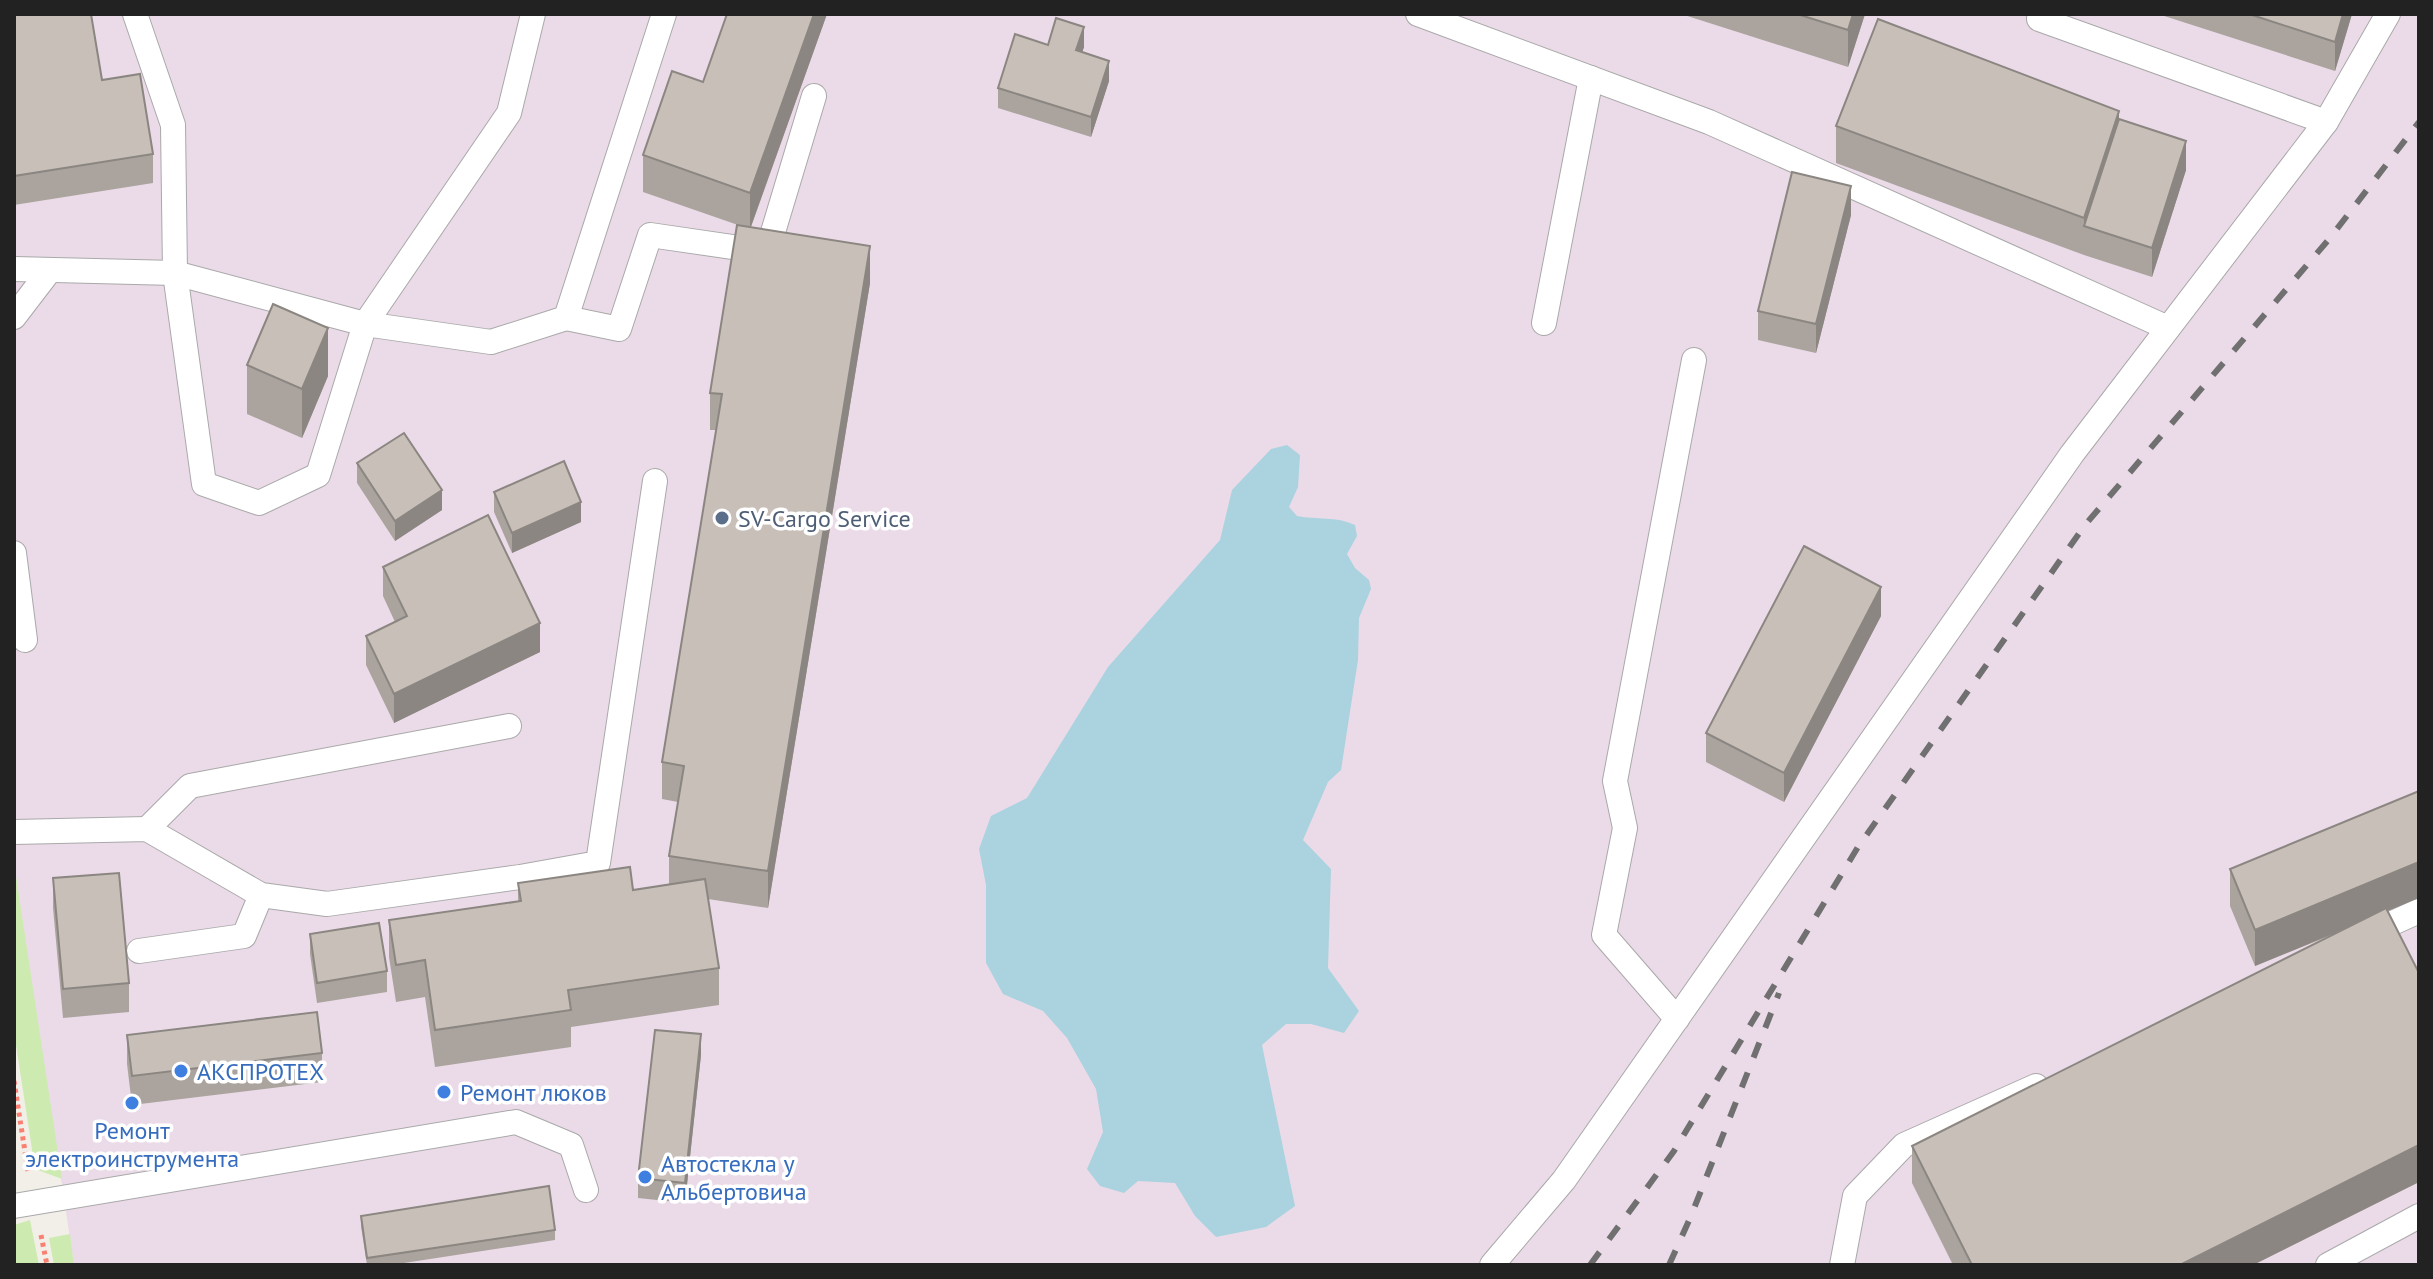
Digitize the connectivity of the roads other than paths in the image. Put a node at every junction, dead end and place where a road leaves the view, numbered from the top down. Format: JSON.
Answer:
{"nodes":[{"id":1,"x":135,"y":14,"type":"edge"},
{"id":2,"x":533,"y":14,"type":"edge"},
{"id":3,"x":664,"y":14,"type":"edge"},
{"id":4,"x":1418,"y":14,"type":"edge"},
{"id":5,"x":2041,"y":14,"type":"edge"},
{"id":6,"x":2388,"y":14,"type":"edge"},
{"id":7,"x":1591,"y":78,"type":"junction"},
{"id":8,"x":814,"y":96,"type":"dead end"},
{"id":9,"x":2326,"y":122,"type":"junction"},
{"id":10,"x":14,"y":269,"type":"edge"},
{"id":11,"x":50,"y":270,"type":"junction"},
{"id":12,"x":175,"y":273,"type":"junction"},
{"id":13,"x":14,"y":317,"type":"edge"},
{"id":14,"x":566,"y":318,"type":"junction"},
{"id":15,"x":1544,"y":323,"type":"dead end"},
{"id":16,"x":365,"y":324,"type":"junction"},
{"id":17,"x":2168,"y":328,"type":"junction"},
{"id":18,"x":1694,"y":360,"type":"dead end"},
{"id":19,"x":655,"y":481,"type":"dead end"},
{"id":20,"x":14,"y":553,"type":"edge"},
{"id":21,"x":25,"y":640,"type":"dead end"},
{"id":22,"x":509,"y":726,"type":"dead end"},
{"id":23,"x":147,"y":829,"type":"junction"},
{"id":24,"x":14,"y":832,"type":"edge"},
{"id":25,"x":598,"y":863,"type":"junction"},
{"id":26,"x":624,"y":879,"type":"edge"},
{"id":27,"x":261,"y":895,"type":"junction"},
{"id":28,"x":2419,"y":911,"type":"edge"},
{"id":29,"x":2347,"y":944,"type":"edge"},
{"id":30,"x":139,"y":951,"type":"dead end"},
{"id":31,"x":1677,"y":1019,"type":"junction"},
{"id":32,"x":2061,"y":1074,"type":"edge"},
{"id":33,"x":586,"y":1190,"type":"dead end"},
{"id":34,"x":14,"y":1206,"type":"edge"},
{"id":35,"x":2419,"y":1216,"type":"edge"},
{"id":36,"x":1492,"y":1265,"type":"edge"},
{"id":37,"x":1842,"y":1265,"type":"edge"},
{"id":38,"x":2328,"y":1265,"type":"edge"}],
"edges":[{"from":1,"to":12,"type":"lane"},
{"from":2,"to":16,"type":"lane"},
{"from":3,"to":14,"type":"lane"},
{"from":4,"to":7,"type":"lane"},
{"from":5,"to":9,"type":"lane"},
{"from":6,"to":9,"type":"lane"},
{"from":7,"to":15,"type":"lane"},
{"from":7,"to":17,"type":"lane"},
{"from":8,"to":14,"type":"lane"},
{"from":9,"to":17,"type":"lane"},
{"from":10,"to":11,"type":"lane"},
{"from":11,"to":12,"type":"lane"},
{"from":11,"to":13,"type":"lane"},
{"from":12,"to":16,"type":"lane"},
{"from":12,"to":16,"type":"lane"},
{"from":14,"to":16,"type":"lane"},
{"from":17,"to":31,"type":"lane"},
{"from":18,"to":31,"type":"lane"},
{"from":19,"to":25,"type":"lane"},
{"from":20,"to":21,"type":"lane"},
{"from":22,"to":23,"type":"lane"},
{"from":23,"to":24,"type":"lane"},
{"from":23,"to":27,"type":"lane"},
{"from":25,"to":26,"type":"lane"},
{"from":25,"to":27,"type":"lane"},
{"from":27,"to":30,"type":"lane"},
{"from":28,"to":29,"type":"lane"},
{"from":31,"to":36,"type":"lane"},
{"from":32,"to":37,"type":"lane"},
{"from":33,"to":34,"type":"lane"},
{"from":35,"to":38,"type":"lane"}]}
